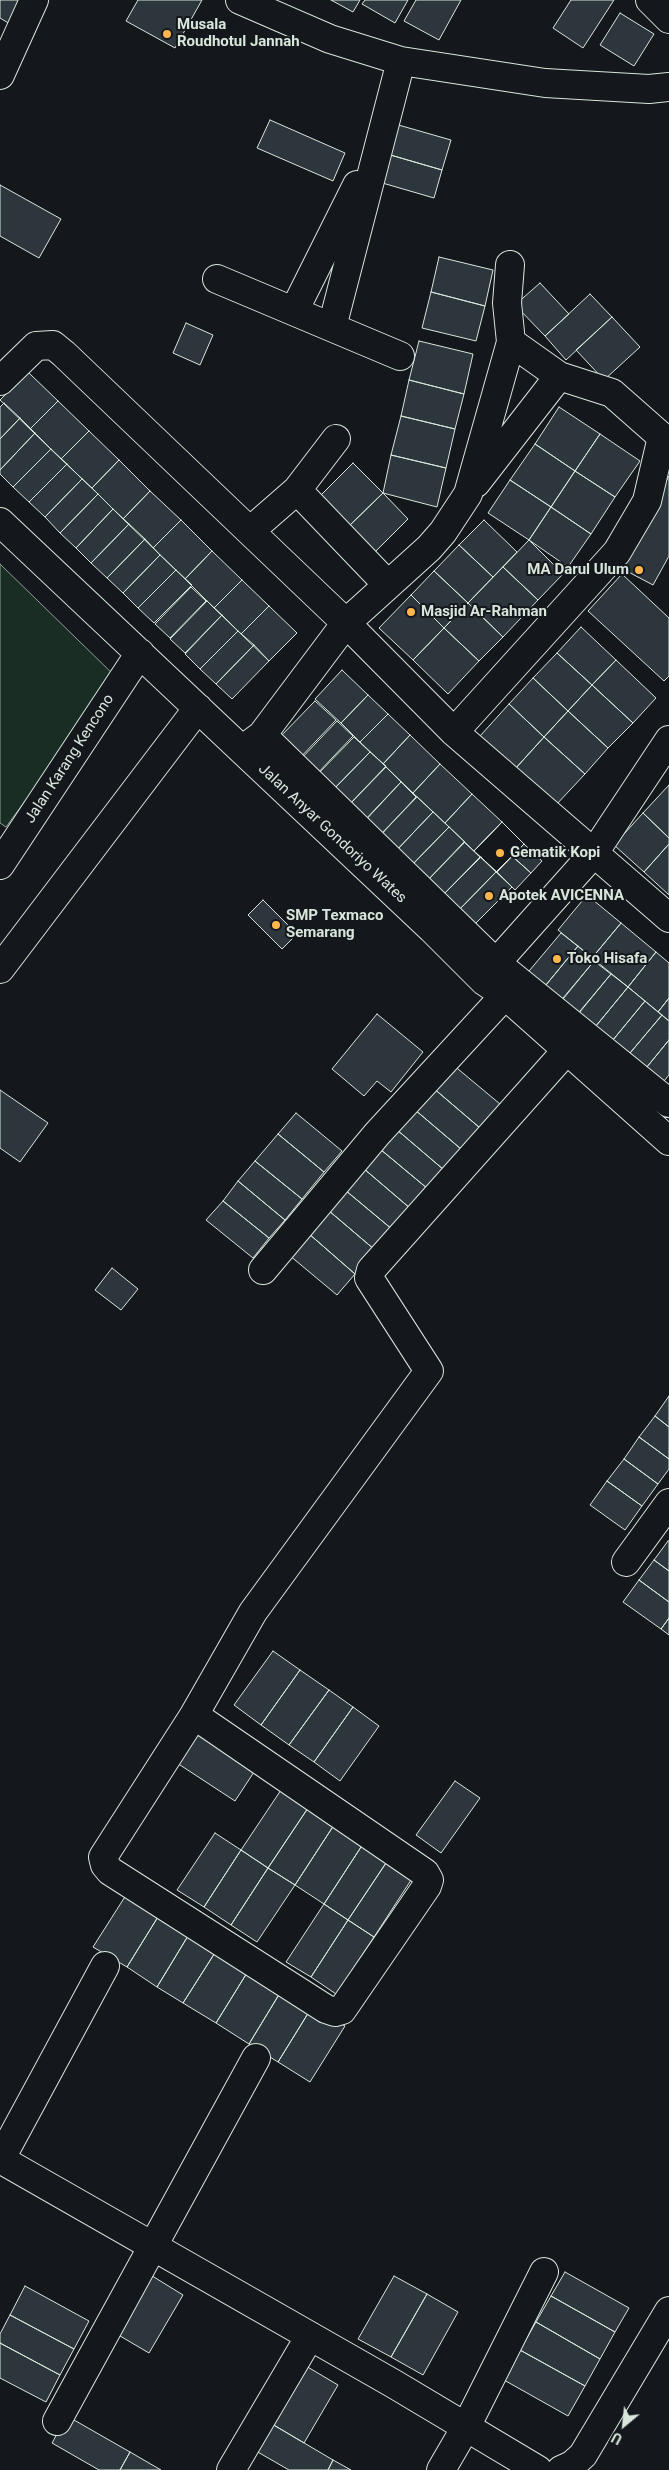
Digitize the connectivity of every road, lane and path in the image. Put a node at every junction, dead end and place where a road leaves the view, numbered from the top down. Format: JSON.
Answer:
{"nodes":[{"id":1,"x":34,"y":0,"type":"edge"},
{"id":2,"x":240,"y":0,"type":"edge"},
{"id":3,"x":650,"y":0,"type":"edge"},
{"id":4,"x":669,"y":19,"type":"edge"},
{"id":5,"x":401,"y":60,"type":"junction"},
{"id":6,"x":0,"y":75,"type":"edge"},
{"id":7,"x":669,"y":87,"type":"edge"},
{"id":8,"x":382,"y":135,"type":"junction"},
{"id":9,"x":510,"y":264,"type":"dead end"},
{"id":10,"x":216,"y":279,"type":"dead end"},
{"id":11,"x":294,"y":312,"type":"junction"},
{"id":12,"x":332,"y":327,"type":"junction"},
{"id":13,"x":511,"y":342,"type":"junction"},
{"id":14,"x":400,"y":356,"type":"dead end"},
{"id":15,"x":558,"y":376,"type":"junction"},
{"id":16,"x":0,"y":381,"type":"edge"},
{"id":17,"x":336,"y":439,"type":"dead end"},
{"id":18,"x":298,"y":490,"type":"junction"},
{"id":19,"x":468,"y":494,"type":"junction"},
{"id":20,"x":0,"y":522,"type":"edge"},
{"id":21,"x":250,"y":532,"type":"junction"},
{"id":22,"x":388,"y":585,"type":"junction"},
{"id":23,"x":346,"y":623,"type":"junction"},
{"id":24,"x":140,"y":653,"type":"junction"},
{"id":25,"x":198,"y":708,"type":"junction"},
{"id":26,"x":454,"y":732,"type":"junction"},
{"id":27,"x":669,"y":741,"type":"edge"},
{"id":28,"x":252,"y":742,"type":"junction"},
{"id":29,"x":594,"y":853,"type":"junction"},
{"id":30,"x":0,"y":865,"type":"edge"},
{"id":31,"x":669,"y":918,"type":"edge"},
{"id":32,"x":0,"y":969,"type":"edge"},
{"id":33,"x":495,"y":980,"type":"junction"},
{"id":34,"x":568,"y":1050,"type":"junction"},
{"id":35,"x":669,"y":1103,"type":"edge"},
{"id":36,"x":669,"y":1141,"type":"edge"},
{"id":37,"x":264,"y":1270,"type":"dead end"},
{"id":38,"x":669,"y":1503,"type":"edge"},
{"id":39,"x":626,"y":1562,"type":"dead end"},
{"id":40,"x":194,"y":1715,"type":"junction"},
{"id":41,"x":106,"y":1966,"type":"dead end"},
{"id":42,"x":256,"y":2058,"type":"dead end"},
{"id":43,"x":0,"y":2159,"type":"edge"},
{"id":44,"x":153,"y":2246,"type":"junction"},
{"id":45,"x":544,"y":2272,"type":"dead end"},
{"id":46,"x":669,"y":2311,"type":"edge"},
{"id":47,"x":310,"y":2336,"type":"junction"},
{"id":48,"x":57,"y":2421,"type":"dead end"},
{"id":49,"x":466,"y":2427,"type":"junction"},
{"id":50,"x":231,"y":2470,"type":"edge"},
{"id":51,"x":441,"y":2470,"type":"edge"},
{"id":52,"x":538,"y":2470,"type":"edge"},
{"id":53,"x":561,"y":2470,"type":"edge"}],
"edges":[{"from":1,"to":6,"type":"street"},
{"from":2,"to":5,"type":"street"},
{"from":3,"to":4,"type":"street"},
{"from":5,"to":7,"type":"street"},
{"from":5,"to":8,"type":"street"},
{"from":8,"to":11,"type":"street"},
{"from":8,"to":12,"type":"street"},
{"from":9,"to":13,"type":"street"},
{"from":10,"to":11,"type":"street"},
{"from":11,"to":12,"type":"street"},
{"from":12,"to":14,"type":"street"},
{"from":13,"to":15,"type":"street"},
{"from":13,"to":19,"type":"street"},
{"from":15,"to":19,"type":"street"},
{"from":15,"to":26,"type":"street"},
{"from":16,"to":21,"type":"street"},
{"from":17,"to":18,"type":"street"},
{"from":18,"to":21,"type":"street"},
{"from":18,"to":22,"type":"street"},
{"from":19,"to":22,"type":"street"},
{"from":20,"to":24,"type":"street","name":"Jalan Anyar Gondoriyo Wates"},
{"from":21,"to":23,"type":"street"},
{"from":22,"to":23,"type":"street"},
{"from":23,"to":26,"type":"street"},
{"from":23,"to":28,"type":"street"},
{"from":24,"to":25,"type":"street","name":"Jalan Anyar Gondoriyo Wates"},
{"from":24,"to":30,"type":"street","name":"Jalan Karang Kencono"},
{"from":25,"to":28,"type":"street","name":"Jalan Anyar Gondoriyo Wates"},
{"from":25,"to":32,"type":"street"},
{"from":26,"to":29,"type":"street"},
{"from":27,"to":29,"type":"street"},
{"from":28,"to":33,"type":"street","name":"Jalan Anyar Gondoriyo Wates"},
{"from":29,"to":31,"type":"street"},
{"from":29,"to":33,"type":"street"},
{"from":33,"to":34,"type":"street","name":"Jalan Anyar Gondoriyo Wates"},
{"from":33,"to":35,"type":"street"},
{"from":33,"to":37,"type":"street"},
{"from":34,"to":36,"type":"street","name":"Jalan Anyar Gondoriyo Wates"},
{"from":34,"to":40,"type":"street"},
{"from":38,"to":39,"type":"street"},
{"from":40,"to":40,"type":"street"},
{"from":41,"to":43,"type":"street"},
{"from":42,"to":44,"type":"street"},
{"from":43,"to":44,"type":"street"},
{"from":44,"to":47,"type":"street"},
{"from":44,"to":48,"type":"street"},
{"from":45,"to":49,"type":"street"},
{"from":46,"to":53,"type":"street"},
{"from":47,"to":49,"type":"street"},
{"from":47,"to":50,"type":"street"},
{"from":49,"to":51,"type":"street"},
{"from":49,"to":52,"type":"street"}]}
